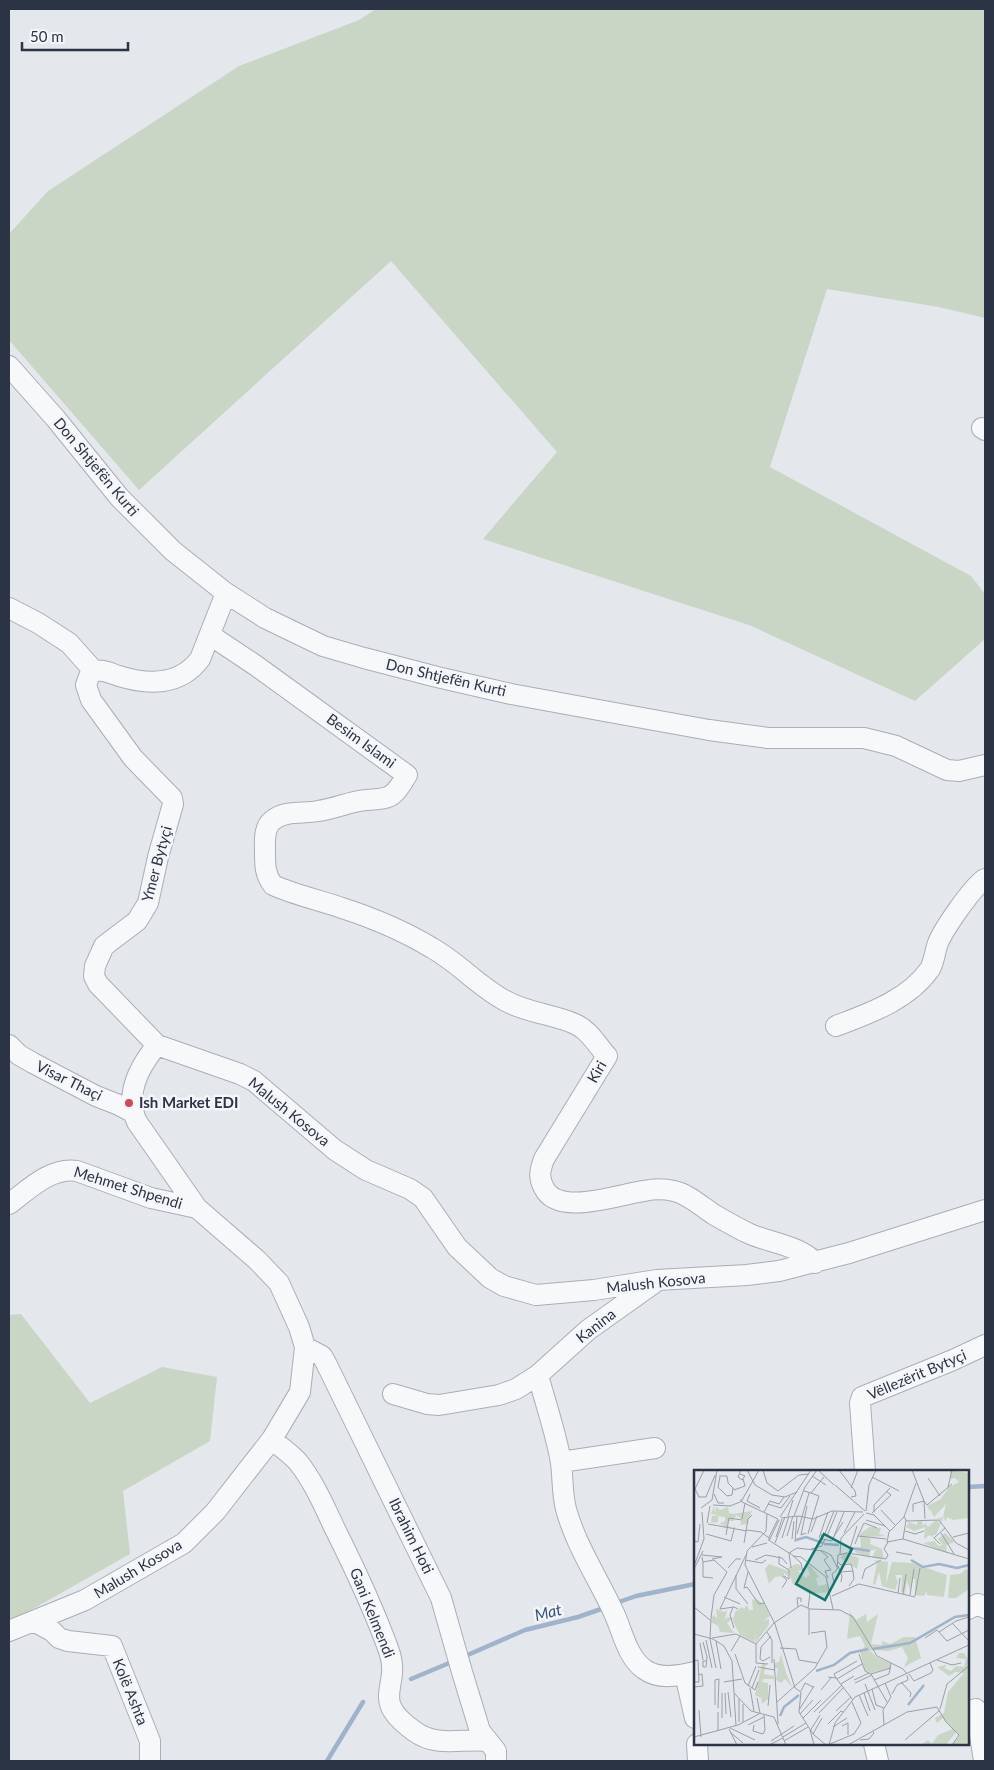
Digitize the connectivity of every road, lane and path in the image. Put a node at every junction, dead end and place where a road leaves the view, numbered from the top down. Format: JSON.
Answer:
{"nodes":[{"id":1,"x":9,"y":366,"type":"edge"},
{"id":2,"x":226,"y":593,"type":"junction"},
{"id":3,"x":9,"y":608,"type":"edge"},
{"id":4,"x":210,"y":635,"type":"junction"},
{"id":5,"x":94,"y":671,"type":"junction"},
{"id":6,"x":985,"y":765,"type":"edge"},
{"id":7,"x":267,"y":828,"type":"joint"},
{"id":8,"x":985,"y":879,"type":"edge"},
{"id":9,"x":836,"y":1026,"type":"dead end"},
{"id":10,"x":9,"y":1045,"type":"edge"},
{"id":11,"x":157,"y":1045,"type":"junction"},
{"id":12,"x":132,"y":1112,"type":"junction"},
{"id":13,"x":9,"y":1204,"type":"edge"},
{"id":14,"x":197,"y":1208,"type":"junction"},
{"id":15,"x":985,"y":1210,"type":"edge"},
{"id":16,"x":815,"y":1263,"type":"junction"},
{"id":17,"x":657,"y":1280,"type":"junction"},
{"id":18,"x":985,"y":1345,"type":"edge"},
{"id":19,"x":305,"y":1347,"type":"junction"},
{"id":20,"x":538,"y":1375,"type":"junction"},
{"id":21,"x":393,"y":1394,"type":"dead end"},
{"id":22,"x":272,"y":1440,"type":"junction"},
{"id":23,"x":655,"y":1448,"type":"dead end"},
{"id":24,"x":561,"y":1462,"type":"junction"},
{"id":25,"x":865,"y":1470,"type":"edge"},
{"id":26,"x":35,"y":1622,"type":"junction"},
{"id":27,"x":9,"y":1631,"type":"edge"},
{"id":28,"x":690,"y":1673,"type":"edge"},
{"id":29,"x":976,"y":1708,"type":"dead end"},
{"id":30,"x":694,"y":1709,"type":"edge"},
{"id":31,"x":488,"y":1741,"type":"junction"},
{"id":32,"x":697,"y":1745,"type":"edge"},
{"id":33,"x":874,"y":1745,"type":"edge"},
{"id":34,"x":150,"y":1761,"type":"edge"},
{"id":35,"x":496,"y":1761,"type":"edge"},
{"id":36,"x":698,"y":1761,"type":"edge"},
{"id":37,"x":878,"y":1761,"type":"edge"},
{"id":38,"x":984,"y":1761,"type":"edge"}],
"edges":[{"from":1,"to":2,"type":"street","name":"Don Shtjefën Kurti"},
{"from":2,"to":4,"type":"street"},
{"from":2,"to":6,"type":"street","name":"Don Shtjefën Kurti"},
{"from":3,"to":5,"type":"street"},
{"from":4,"to":5,"type":"street"},
{"from":4,"to":7,"type":"street","name":"Besim Islami"},
{"from":5,"to":11,"type":"street","name":"Ymer Bytyçi"},
{"from":7,"to":16,"type":"street","name":"Kiri"},
{"from":8,"to":9,"type":"street"},
{"from":10,"to":12,"type":"street","name":"Visar Thaçi"},
{"from":11,"to":12,"type":"street"},
{"from":11,"to":17,"type":"street","name":"Malush Kosova"},
{"from":12,"to":14,"type":"street","name":"Malush Kosova"},
{"from":13,"to":14,"type":"street","name":"Mehmet Shpendi"},
{"from":14,"to":19,"type":"street","name":"Malush Kosova"},
{"from":15,"to":16,"type":"street","name":"Malush Kosova"},
{"from":16,"to":17,"type":"street","name":"Malush Kosova"},
{"from":17,"to":20,"type":"street","name":"Kanina"},
{"from":18,"to":25,"type":"street","name":"Vëllezërit Bytyçi"},
{"from":19,"to":22,"type":"street","name":"Malush Kosova"},
{"from":19,"to":31,"type":"street","name":"Ibrahim Hoti"},
{"from":20,"to":21,"type":"street","name":"Kanina"},
{"from":20,"to":24,"type":"street"},
{"from":22,"to":26,"type":"street","name":"Malush Kosova"},
{"from":22,"to":31,"type":"street","name":"Gani Kelmendi"},
{"from":23,"to":24,"type":"street"},
{"from":24,"to":28,"type":"street"},
{"from":26,"to":27,"type":"street","name":"Malush Kosova"},
{"from":26,"to":34,"type":"street","name":"Kolë Ashta"},
{"from":28,"to":30,"type":"street"},
{"from":29,"to":38,"type":"street"},
{"from":31,"to":35,"type":"street"},
{"from":32,"to":36,"type":"street"},
{"from":33,"to":37,"type":"street"}]}
